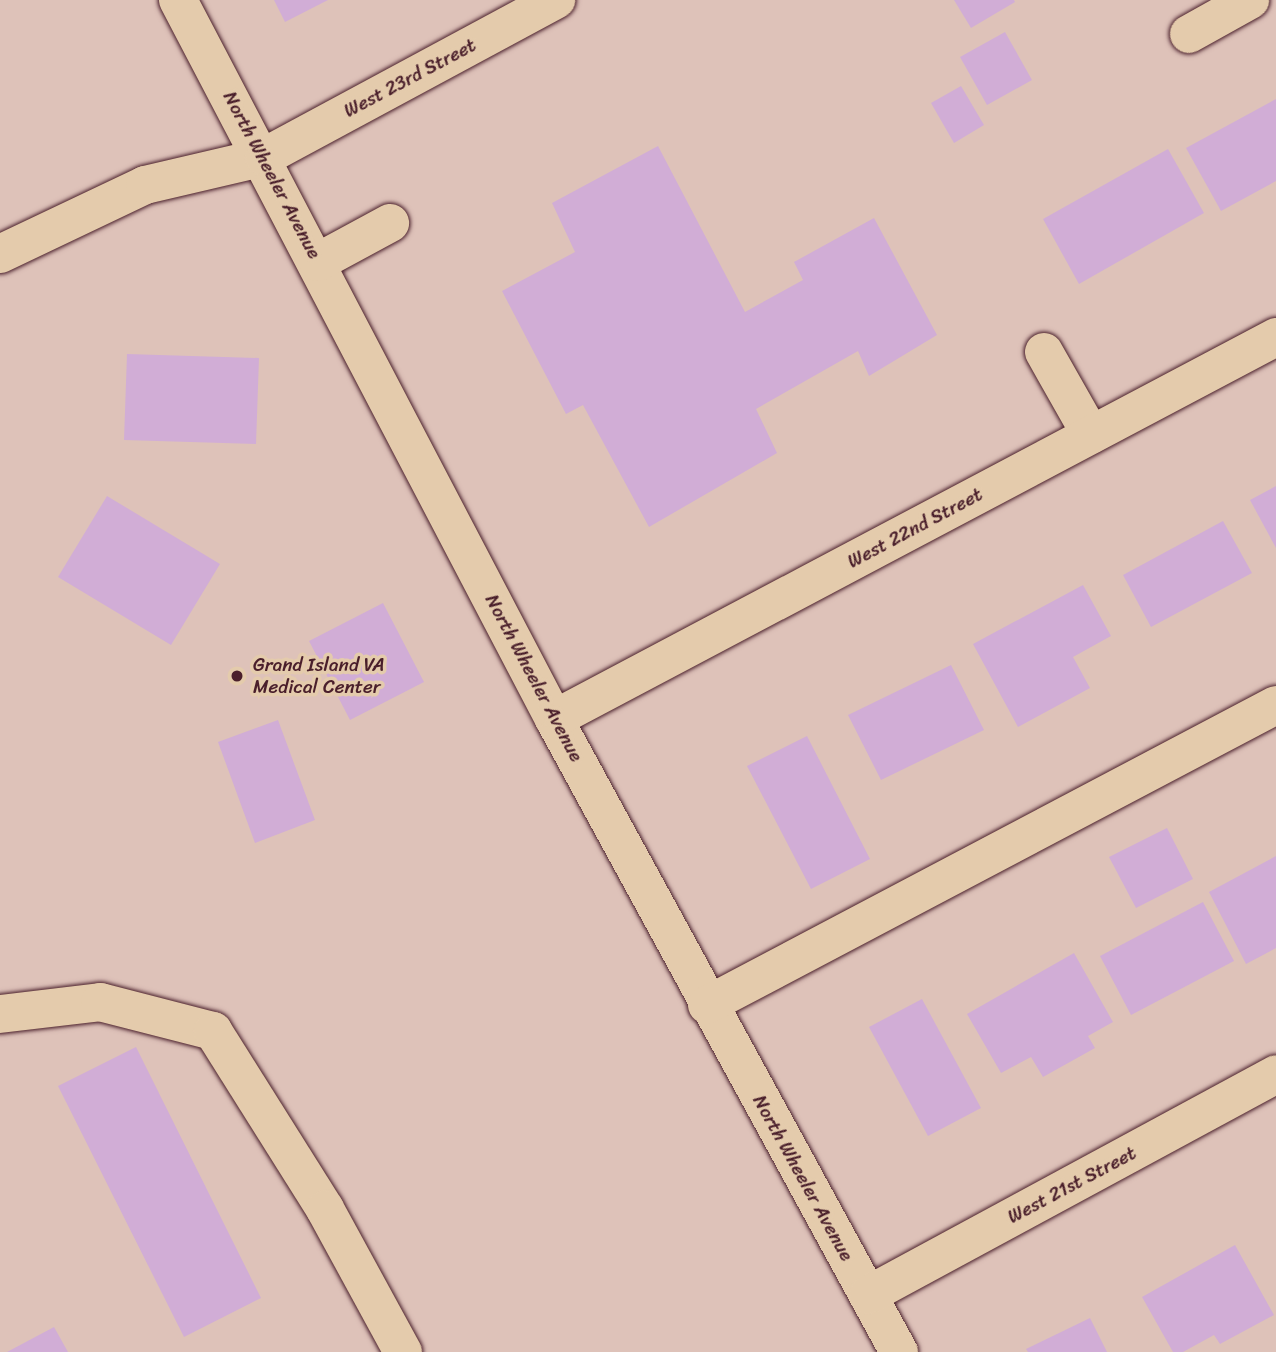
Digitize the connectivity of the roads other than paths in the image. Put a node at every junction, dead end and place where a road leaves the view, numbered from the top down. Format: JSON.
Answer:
{"nodes":[{"id":1,"x":178,"y":0,"type":"edge"},
{"id":2,"x":556,"y":0,"type":"edge"},
{"id":3,"x":1250,"y":0,"type":"edge"},
{"id":4,"x":1189,"y":34,"type":"dead end"},
{"id":5,"x":264,"y":157,"type":"junction"},
{"id":6,"x":390,"y":223,"type":"dead end"},
{"id":7,"x":0,"y":254,"type":"edge"},
{"id":8,"x":318,"y":262,"type":"junction"},
{"id":9,"x":1276,"y":337,"type":"edge"},
{"id":10,"x":1044,"y":352,"type":"dead end"},
{"id":11,"x":1091,"y":435,"type":"junction"},
{"id":12,"x":1276,"y":705,"type":"edge"},
{"id":13,"x":554,"y":719,"type":"junction"},
{"id":14,"x":707,"y":1005,"type":"junction"},
{"id":15,"x":0,"y":1014,"type":"edge"},
{"id":16,"x":1276,"y":1074,"type":"edge"},
{"id":17,"x":867,"y":1295,"type":"junction"},
{"id":18,"x":402,"y":1352,"type":"edge"},
{"id":19,"x":899,"y":1352,"type":"edge"}],
"edges":[{"from":1,"to":5,"type":"street","name":"North Wheeler Avenue"},
{"from":2,"to":5,"type":"street","name":"West 23rd Street"},
{"from":3,"to":4,"type":"street"},
{"from":5,"to":7,"type":"street","name":"West 23rd Street"},
{"from":5,"to":8,"type":"street","name":"North Wheeler Avenue"},
{"from":6,"to":8,"type":"street"},
{"from":8,"to":13,"type":"street","name":"North Wheeler Avenue"},
{"from":9,"to":11,"type":"street","name":"West 22nd Street"},
{"from":10,"to":11,"type":"street"},
{"from":11,"to":13,"type":"street","name":"West 22nd Street"},
{"from":12,"to":14,"type":"street"},
{"from":13,"to":14,"type":"street","name":"North Wheeler Avenue"},
{"from":14,"to":17,"type":"street","name":"North Wheeler Avenue"},
{"from":15,"to":18,"type":"street"},
{"from":16,"to":17,"type":"street","name":"West 21st Street"},
{"from":17,"to":19,"type":"street","name":"North Wheeler Avenue"}]}
